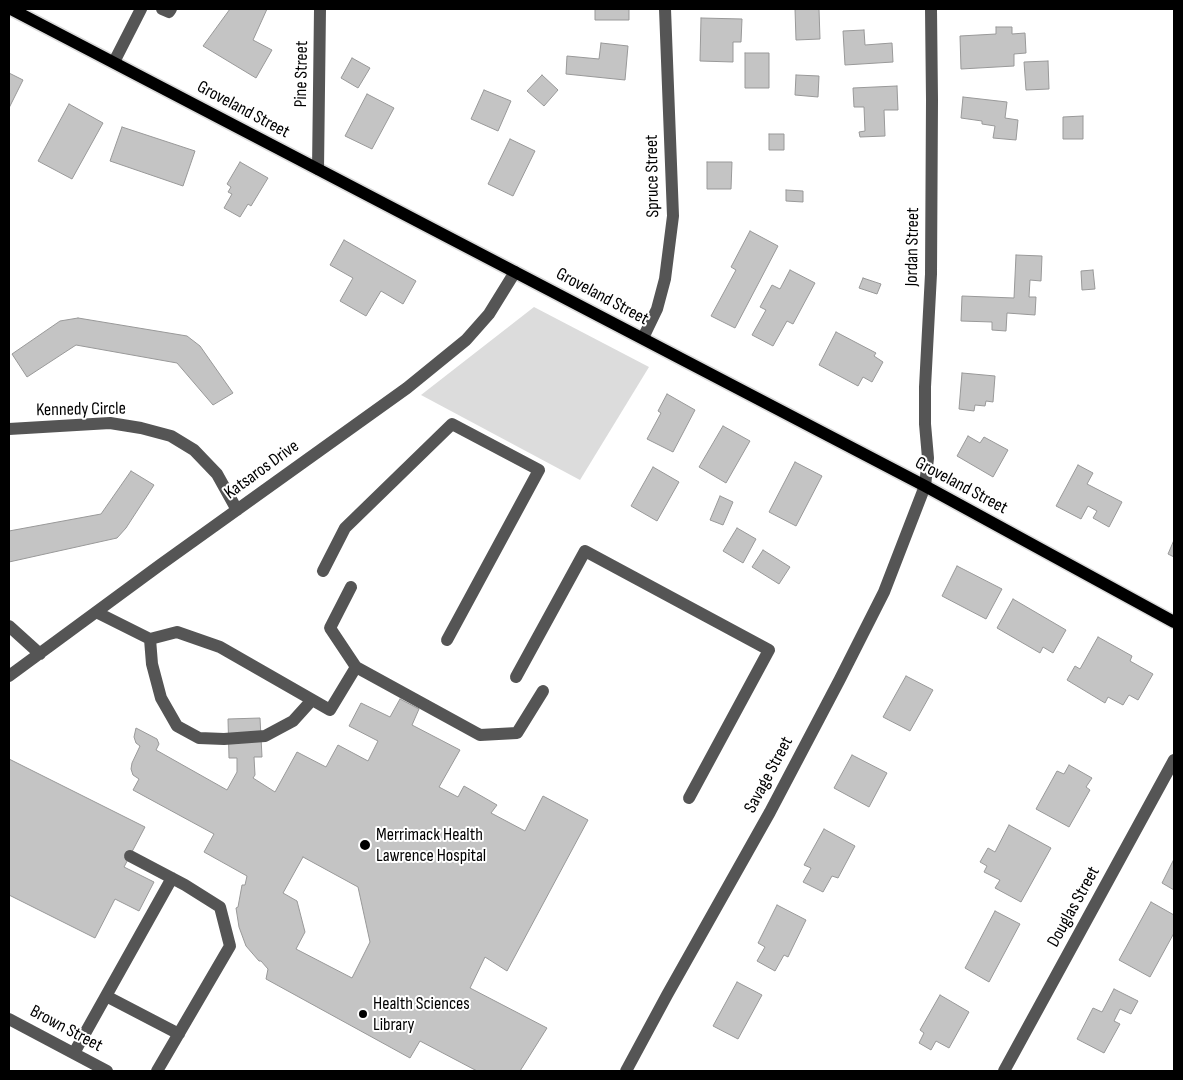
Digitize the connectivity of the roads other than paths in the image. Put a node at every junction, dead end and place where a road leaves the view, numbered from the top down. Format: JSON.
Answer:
{"nodes":[{"id":1,"x":11,"y":9,"type":"edge"},
{"id":2,"x":141,"y":9,"type":"edge"},
{"id":3,"x":162,"y":9,"type":"edge"},
{"id":4,"x":171,"y":9,"type":"edge"},
{"id":5,"x":320,"y":9,"type":"edge"},
{"id":6,"x":665,"y":9,"type":"edge"},
{"id":7,"x":931,"y":9,"type":"edge"},
{"id":8,"x":114,"y":62,"type":"junction"},
{"id":9,"x":318,"y":169,"type":"junction"},
{"id":10,"x":515,"y":272,"type":"junction"},
{"id":11,"x":642,"y":338,"type":"junction"},
{"id":12,"x":9,"y":429,"type":"edge"},
{"id":13,"x":925,"y":486,"type":"junction"},
{"id":14,"x":237,"y":510,"type":"junction"},
{"id":15,"x":323,"y":571,"type":"dead end"},
{"id":16,"x":351,"y":587,"type":"dead end"},
{"id":17,"x":96,"y":612,"type":"junction"},
{"id":18,"x":1174,"y":622,"type":"edge"},
{"id":19,"x":9,"y":626,"type":"edge"},
{"id":20,"x":150,"y":639,"type":"junction"},
{"id":21,"x":448,"y":640,"type":"dead end"},
{"id":22,"x":40,"y":654,"type":"junction"},
{"id":23,"x":356,"y":667,"type":"junction"},
{"id":24,"x":9,"y":676,"type":"edge"},
{"id":25,"x":516,"y":677,"type":"dead end"},
{"id":26,"x":543,"y":691,"type":"dead end"},
{"id":27,"x":312,"y":700,"type":"junction"},
{"id":28,"x":1174,"y":760,"type":"edge"},
{"id":29,"x":689,"y":798,"type":"dead end"},
{"id":30,"x":130,"y":856,"type":"dead end"},
{"id":31,"x":172,"y":878,"type":"junction"},
{"id":32,"x":106,"y":996,"type":"junction"},
{"id":33,"x":9,"y":1018,"type":"edge"},
{"id":34,"x":179,"y":1034,"type":"junction"},
{"id":35,"x":74,"y":1053,"type":"junction"},
{"id":36,"x":107,"y":1071,"type":"edge"},
{"id":37,"x":158,"y":1071,"type":"edge"},
{"id":38,"x":626,"y":1071,"type":"edge"},
{"id":39,"x":1004,"y":1071,"type":"edge"}],
"edges":[{"from":1,"to":8,"type":"main road","name":"Groveland Street"},
{"from":2,"to":8,"type":"street"},
{"from":3,"to":4,"type":"street"},
{"from":5,"to":9,"type":"street","name":"Pine Street"},
{"from":6,"to":11,"type":"street","name":"Spruce Street"},
{"from":7,"to":13,"type":"street","name":"Jordan Street"},
{"from":8,"to":9,"type":"main road","name":"Groveland Street"},
{"from":9,"to":10,"type":"main road","name":"Groveland Street"},
{"from":10,"to":11,"type":"main road","name":"Groveland Street"},
{"from":10,"to":14,"type":"street","name":"Katsaros Drive"},
{"from":11,"to":13,"type":"main road","name":"Groveland Street"},
{"from":12,"to":14,"type":"street","name":"Kennedy Circle"},
{"from":13,"to":18,"type":"main road","name":"Groveland Street"},
{"from":13,"to":38,"type":"street","name":"Savage Street"},
{"from":14,"to":17,"type":"street","name":"Katsaros Drive"},
{"from":15,"to":21,"type":"street"},
{"from":16,"to":23,"type":"street"},
{"from":17,"to":20,"type":"street"},
{"from":17,"to":22,"type":"street","name":"Katsaros Drive"},
{"from":19,"to":22,"type":"street"},
{"from":20,"to":27,"type":"street"},
{"from":20,"to":27,"type":"street"},
{"from":22,"to":24,"type":"street","name":"Katsaros Drive"},
{"from":23,"to":26,"type":"street"},
{"from":23,"to":27,"type":"street"},
{"from":25,"to":29,"type":"street"},
{"from":28,"to":39,"type":"street","name":"Douglas Street"},
{"from":30,"to":31,"type":"street"},
{"from":31,"to":32,"type":"street"},
{"from":31,"to":34,"type":"street"},
{"from":32,"to":34,"type":"street"},
{"from":32,"to":35,"type":"street"},
{"from":33,"to":35,"type":"street","name":"Brown Street"},
{"from":34,"to":37,"type":"street"},
{"from":35,"to":36,"type":"street","name":"Brown Street"}]}
